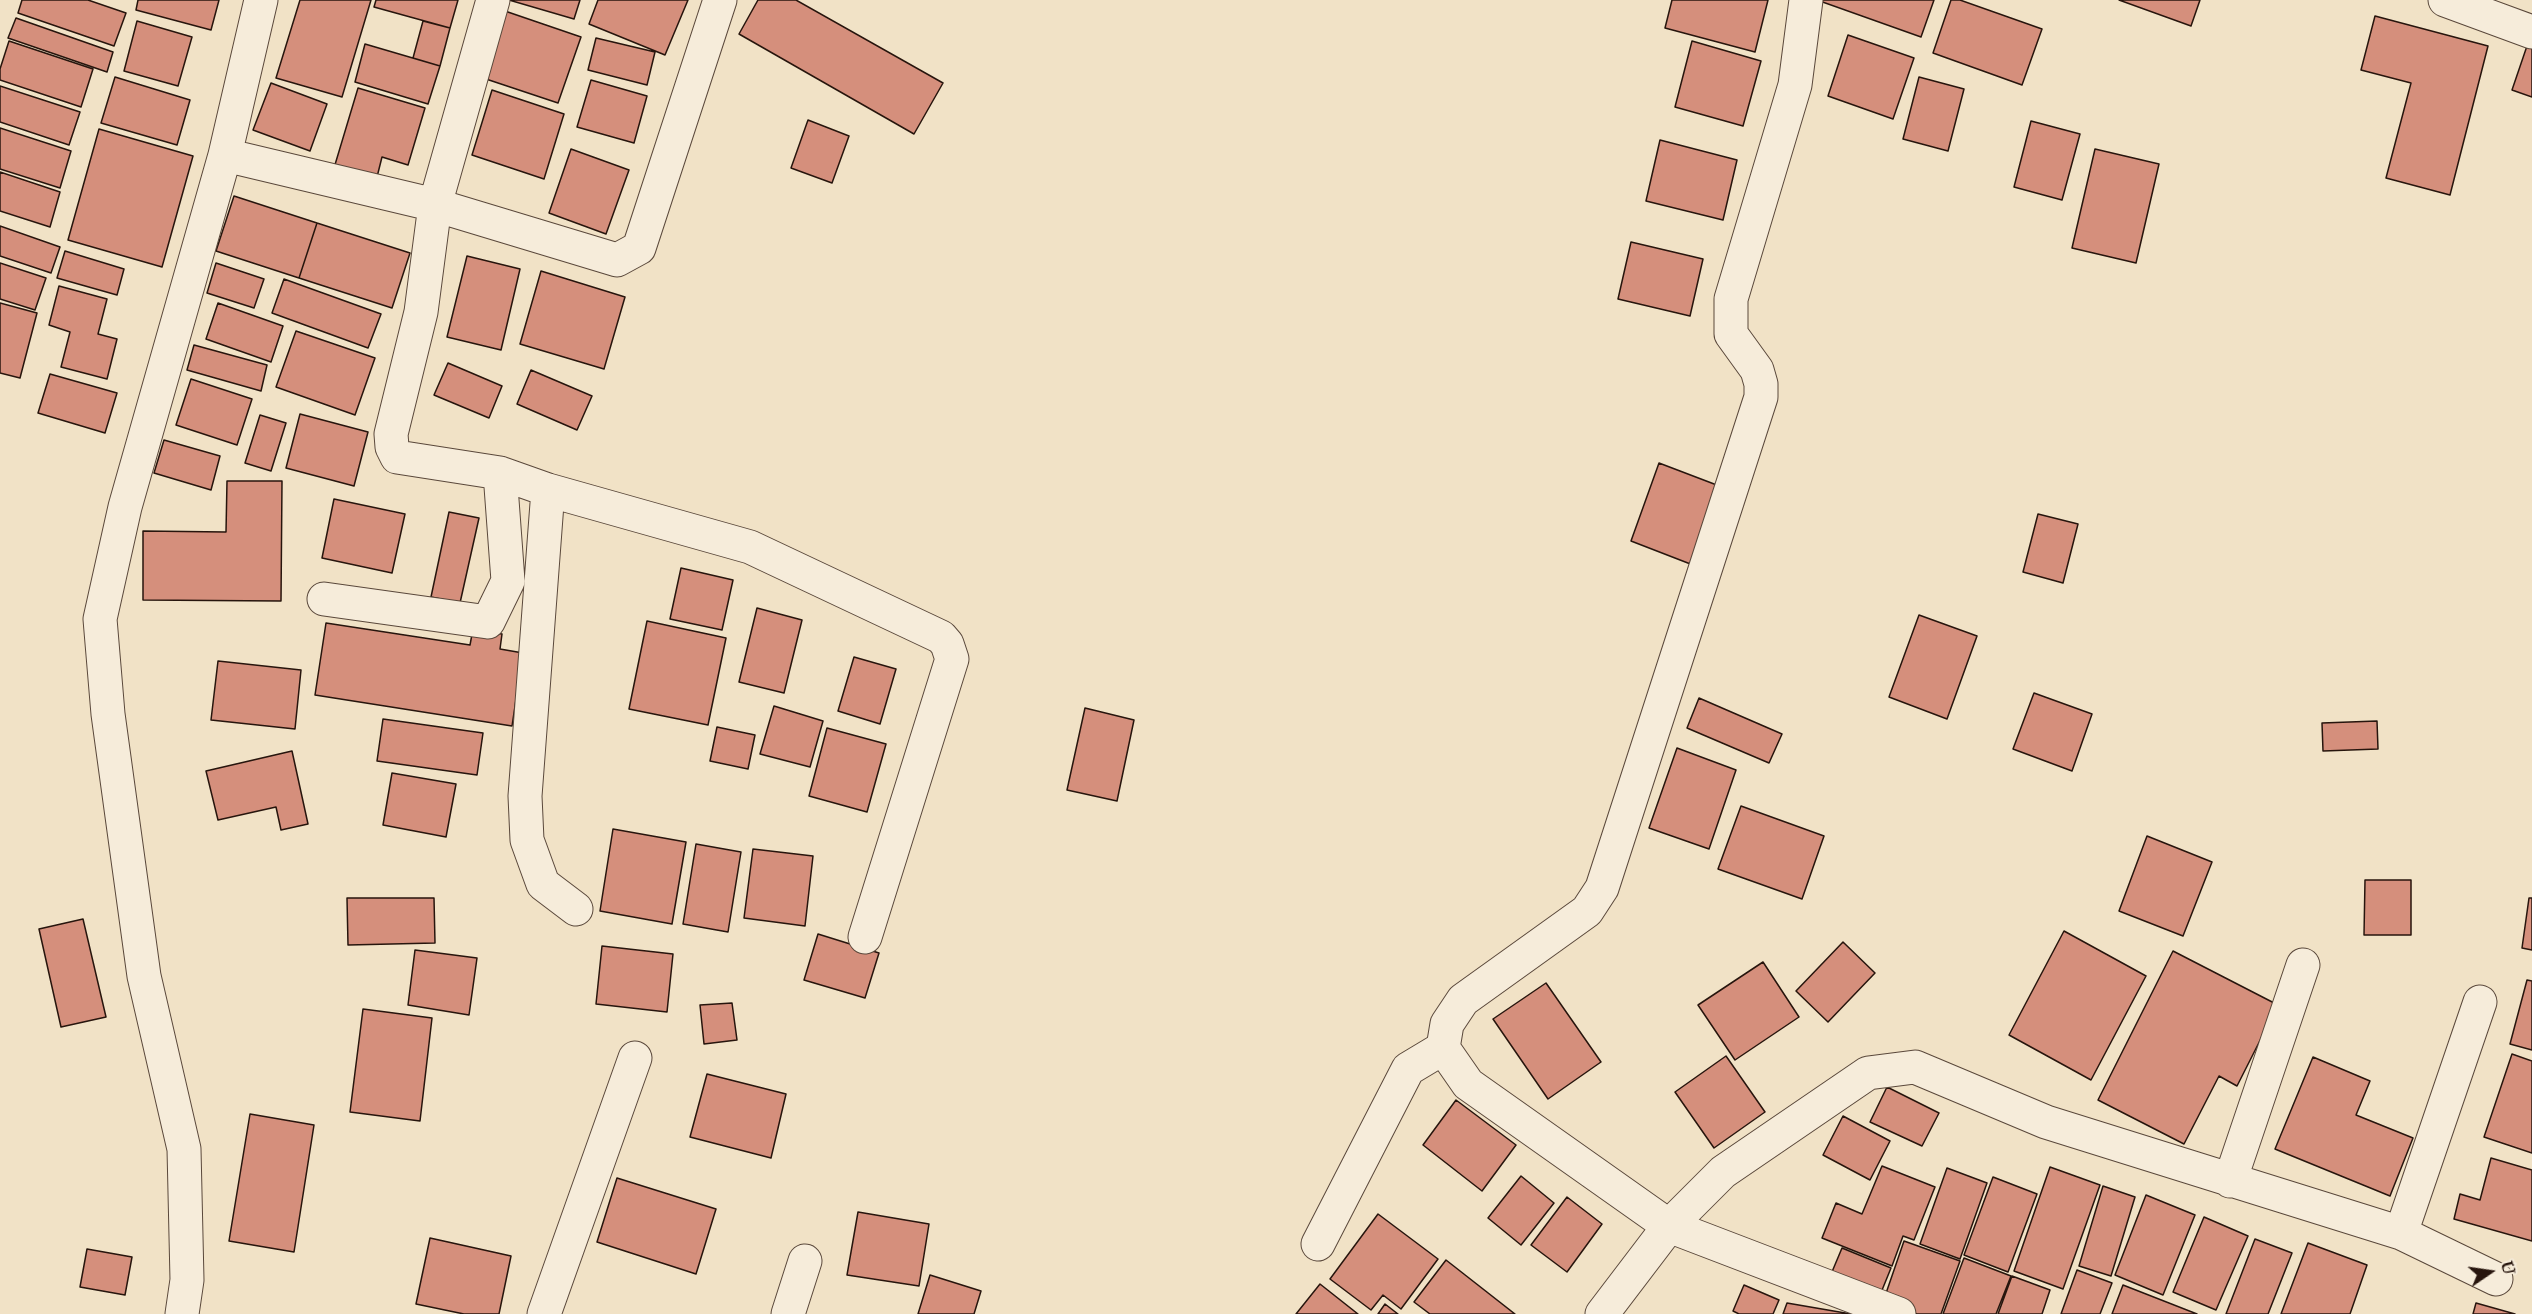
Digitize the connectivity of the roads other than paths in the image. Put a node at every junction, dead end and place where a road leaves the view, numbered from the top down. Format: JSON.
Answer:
{"nodes":[{"id":1,"x":261,"y":0,"type":"edge"},
{"id":2,"x":494,"y":0,"type":"edge"},
{"id":3,"x":720,"y":0,"type":"edge"},
{"id":4,"x":1806,"y":0,"type":"edge"},
{"id":5,"x":2445,"y":0,"type":"edge"},
{"id":6,"x":2532,"y":32,"type":"edge"},
{"id":7,"x":225,"y":155,"type":"junction"},
{"id":8,"x":435,"y":205,"type":"junction"},
{"id":9,"x":500,"y":473,"type":"junction"},
{"id":10,"x":548,"y":490,"type":"junction"},
{"id":11,"x":324,"y":599,"type":"dead end"},
{"id":12,"x":576,"y":909,"type":"dead end"},
{"id":13,"x":865,"y":937,"type":"dead end"},
{"id":14,"x":2303,"y":965,"type":"dead end"},
{"id":15,"x":2480,"y":1002,"type":"dead end"},
{"id":16,"x":1443,"y":1048,"type":"junction"},
{"id":17,"x":635,"y":1058,"type":"dead end"},
{"id":18,"x":2230,"y":1181,"type":"junction"},
{"id":19,"x":1669,"y":1226,"type":"junction"},
{"id":20,"x":2401,"y":1233,"type":"junction"},
{"id":21,"x":1318,"y":1244,"type":"dead end"},
{"id":22,"x":805,"y":1261,"type":"dead end"},
{"id":23,"x":2496,"y":1279,"type":"dead end"},
{"id":24,"x":182,"y":1314,"type":"edge"},
{"id":25,"x":544,"y":1314,"type":"edge"},
{"id":26,"x":788,"y":1314,"type":"edge"},
{"id":27,"x":1602,"y":1314,"type":"edge"},
{"id":28,"x":1899,"y":1314,"type":"edge"}],
"edges":[{"from":1,"to":7,"type":"street"},
{"from":2,"to":8,"type":"street"},
{"from":3,"to":8,"type":"street"},
{"from":4,"to":16,"type":"street"},
{"from":5,"to":6,"type":"street"},
{"from":7,"to":8,"type":"street"},
{"from":7,"to":24,"type":"street"},
{"from":8,"to":9,"type":"street"},
{"from":9,"to":10,"type":"street"},
{"from":9,"to":11,"type":"street"},
{"from":10,"to":12,"type":"street"},
{"from":10,"to":13,"type":"street"},
{"from":14,"to":18,"type":"street"},
{"from":15,"to":20,"type":"street"},
{"from":16,"to":19,"type":"street"},
{"from":16,"to":21,"type":"street"},
{"from":17,"to":25,"type":"street"},
{"from":18,"to":19,"type":"street"},
{"from":18,"to":20,"type":"street"},
{"from":19,"to":27,"type":"street"},
{"from":19,"to":28,"type":"street"},
{"from":20,"to":23,"type":"street"},
{"from":22,"to":26,"type":"street"}]}
